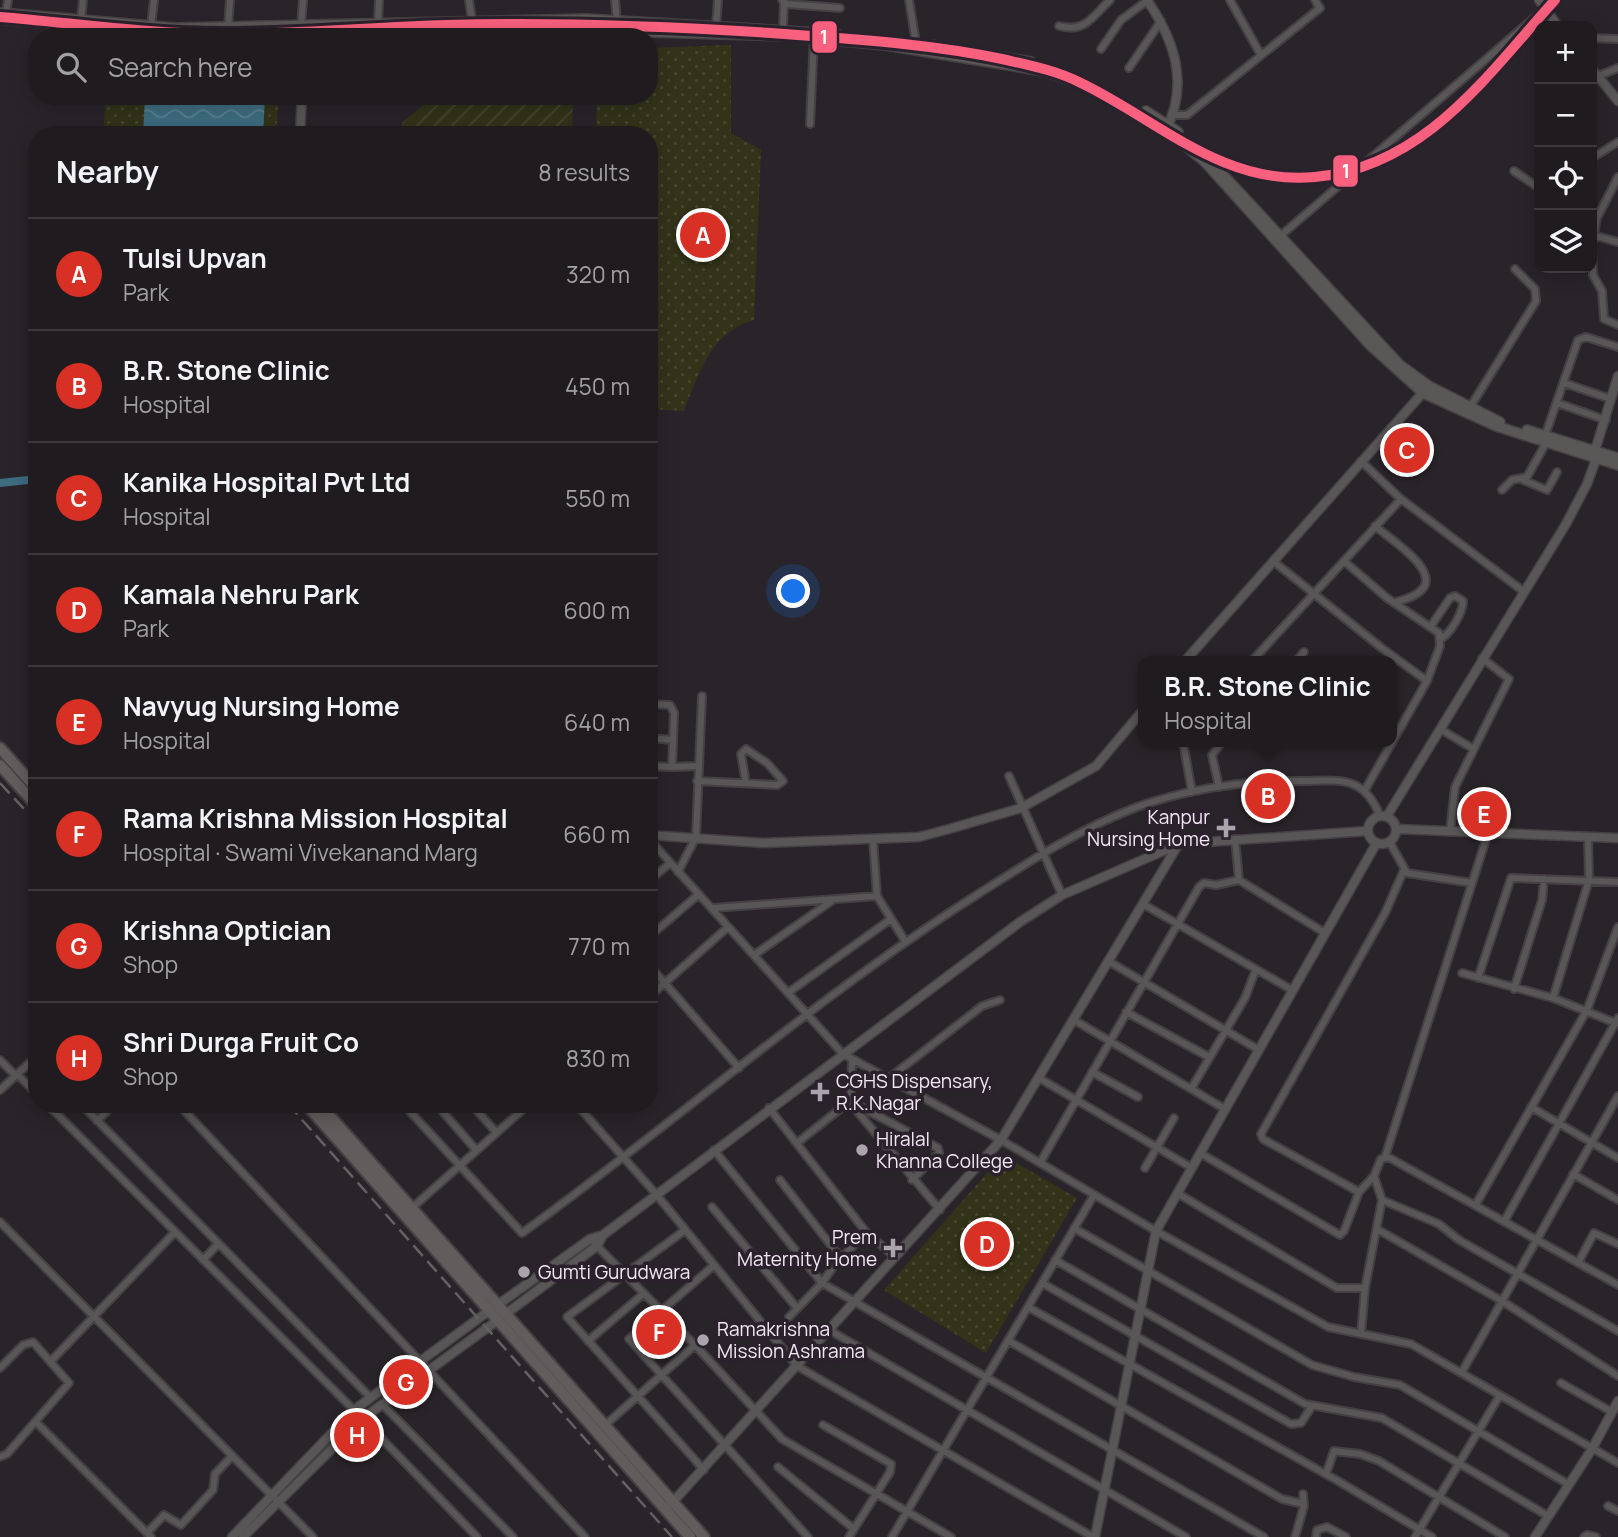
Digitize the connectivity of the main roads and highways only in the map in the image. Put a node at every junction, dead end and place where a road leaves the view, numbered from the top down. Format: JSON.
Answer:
{"nodes":[{"id":1,"x":2,"y":15,"type":"edge"},
{"id":2,"x":51,"y":20,"type":"junction"},
{"id":3,"x":117,"y":28,"type":"edge"},
{"id":4,"x":228,"y":28,"type":"edge"},
{"id":5,"x":348,"y":28,"type":"edge"},
{"id":6,"x":449,"y":28,"type":"edge"},
{"id":7,"x":510,"y":28,"type":"edge"},
{"id":8,"x":658,"y":31,"type":"edge"},
{"id":9,"x":759,"y":32,"type":"junction"},
{"id":10,"x":814,"y":35,"type":"junction"},
{"id":11,"x":1167,"y":127,"type":"junction"},
{"id":12,"x":1596,"y":455,"type":"junction"},
{"id":13,"x":1618,"y":458,"type":"edge"},
{"id":14,"x":1618,"y":464,"type":"edge"},
{"id":15,"x":0,"y":748,"type":"edge"},
{"id":16,"x":0,"y":765,"type":"edge"},
{"id":17,"x":28,"y":779,"type":"edge"},
{"id":18,"x":28,"y":796,"type":"edge"},
{"id":19,"x":316,"y":1113,"type":"edge"},
{"id":20,"x":325,"y":1113,"type":"edge"},
{"id":21,"x":335,"y":1130,"type":"junction"},
{"id":22,"x":498,"y":1312,"type":"junction"},
{"id":23,"x":669,"y":1506,"type":"junction"},
{"id":24,"x":690,"y":1537,"type":"edge"},
{"id":25,"x":704,"y":1537,"type":"edge"}],
"edges":[{"from":1,"to":2,"type":"main road"},
{"from":2,"to":3,"type":"main road"},
{"from":2,"to":4,"type":"main road"},
{"from":5,"to":9,"type":"main road"},
{"from":6,"to":7,"type":"main road"},
{"from":8,"to":9,"type":"main road"},
{"from":9,"to":10,"type":"main road"},
{"from":9,"to":10,"type":"main road"},
{"from":10,"to":11,"type":"main road"},
{"from":10,"to":11,"type":"main road"},
{"from":11,"to":12,"type":"main road"},
{"from":12,"to":13,"type":"main road"},
{"from":12,"to":14,"type":"main road"},
{"from":15,"to":17,"type":"highway"},
{"from":16,"to":18,"type":"highway"},
{"from":19,"to":21,"type":"highway"},
{"from":20,"to":21,"type":"highway"},
{"from":21,"to":22,"type":"highway"},
{"from":21,"to":22,"type":"highway"},
{"from":22,"to":23,"type":"highway"},
{"from":23,"to":24,"type":"highway"},
{"from":23,"to":25,"type":"highway"}]}
